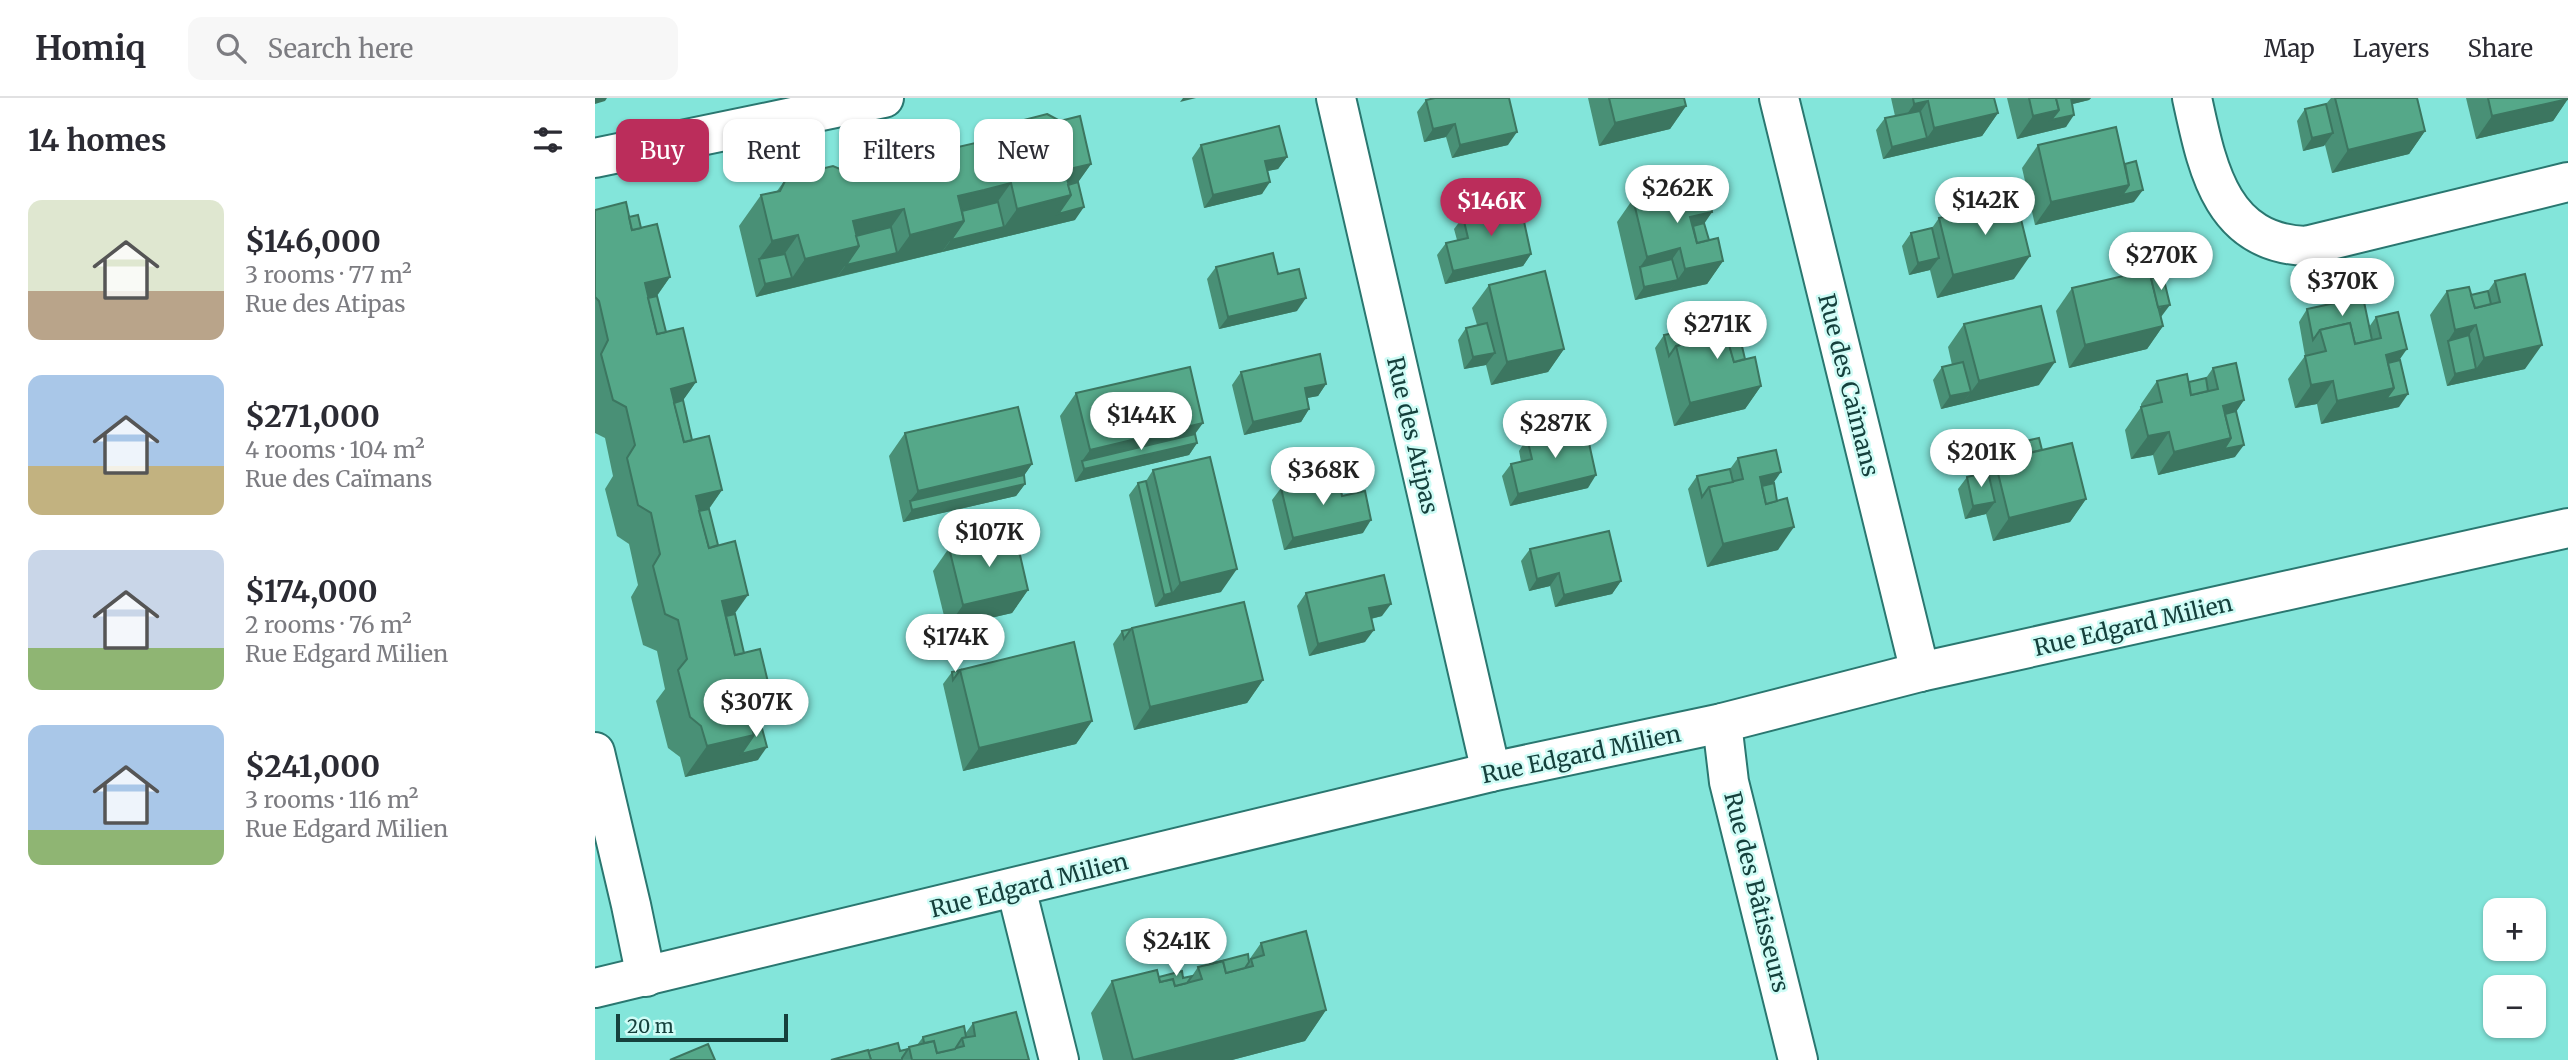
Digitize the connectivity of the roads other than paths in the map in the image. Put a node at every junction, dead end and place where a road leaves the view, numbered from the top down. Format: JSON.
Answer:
{"nodes":[{"id":1,"x":1336,"y":98,"type":"edge"},
{"id":2,"x":1779,"y":98,"type":"edge"},
{"id":3,"x":2192,"y":98,"type":"edge"},
{"id":4,"x":874,"y":99,"type":"edge"},
{"id":5,"x":595,"y":158,"type":"edge"},
{"id":6,"x":2568,"y":182,"type":"edge"},
{"id":7,"x":2568,"y":528,"type":"edge"},
{"id":8,"x":1920,"y":672,"type":"junction"},
{"id":9,"x":1721,"y":723,"type":"junction"},
{"id":10,"x":595,"y":752,"type":"edge"},
{"id":11,"x":1491,"y":772,"type":"junction"},
{"id":12,"x":1016,"y":888,"type":"junction"},
{"id":13,"x":646,"y":977,"type":"junction"},
{"id":14,"x":595,"y":988,"type":"edge"},
{"id":15,"x":1059,"y":1060,"type":"edge"},
{"id":16,"x":1798,"y":1060,"type":"edge"}],
"edges":[{"from":1,"to":11,"type":"street","name":"Rue des Atipas"},
{"from":2,"to":8,"type":"street","name":"Rue des Caïmans"},
{"from":3,"to":6,"type":"street"},
{"from":4,"to":5,"type":"street"},
{"from":7,"to":8,"type":"street","name":"Rue Edgard Milien"},
{"from":8,"to":9,"type":"street","name":"Rue Edgard Milien"},
{"from":9,"to":11,"type":"street","name":"Rue Edgard Milien"},
{"from":9,"to":16,"type":"street","name":"Rue des Bâtisseurs"},
{"from":10,"to":13,"type":"street"},
{"from":11,"to":12,"type":"street","name":"Rue Edgard Milien"},
{"from":12,"to":13,"type":"street","name":"Rue Edgard Milien"},
{"from":12,"to":15,"type":"street"},
{"from":13,"to":14,"type":"street","name":"Rue Edgard Milien"}]}
